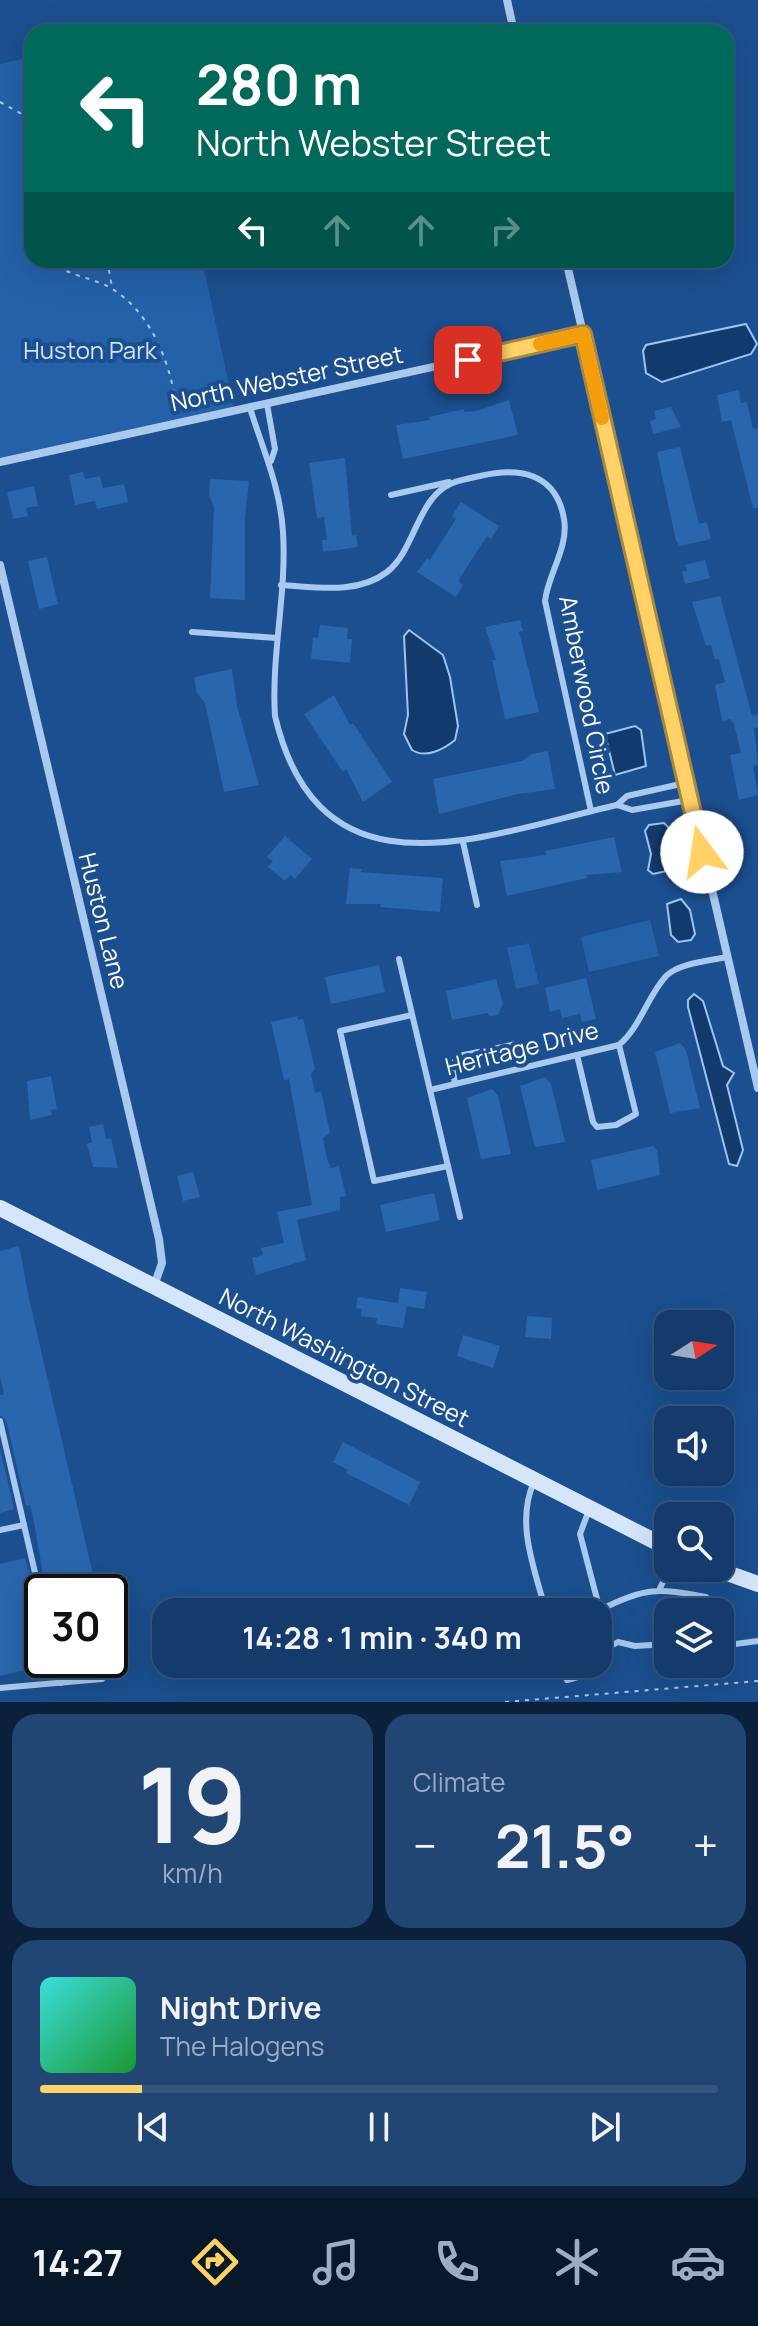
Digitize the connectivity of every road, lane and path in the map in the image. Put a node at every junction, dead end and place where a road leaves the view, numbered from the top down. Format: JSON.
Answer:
{"nodes":[{"id":1,"x":507,"y":0,"type":"edge"},
{"id":2,"x":512,"y":24,"type":"edge"},
{"id":3,"x":0,"y":102,"type":"edge"},
{"id":4,"x":24,"y":118,"type":"edge"},
{"id":5,"x":67,"y":268,"type":"edge"},
{"id":6,"x":108,"y":268,"type":"edge"},
{"id":7,"x":568,"y":268,"type":"edge"},
{"id":8,"x":112,"y":289,"type":"junction"},
{"id":9,"x":583,"y":334,"type":"junction"},
{"id":10,"x":267,"y":404,"type":"junction"},
{"id":11,"x":250,"y":408,"type":"junction"},
{"id":12,"x":179,"y":424,"type":"junction"},
{"id":13,"x":271,"y":461,"type":"junction"},
{"id":14,"x":0,"y":462,"type":"edge"},
{"id":15,"x":449,"y":482,"type":"junction"},
{"id":16,"x":391,"y":495,"type":"dead end"},
{"id":17,"x":0,"y":565,"type":"edge"},
{"id":18,"x":281,"y":585,"type":"junction"},
{"id":19,"x":192,"y":632,"type":"dead end"},
{"id":20,"x":277,"y":638,"type":"junction"},
{"id":21,"x":685,"y":783,"type":"junction"},
{"id":22,"x":689,"y":800,"type":"junction"},
{"id":23,"x":617,"y":805,"type":"junction"},
{"id":24,"x":591,"y":811,"type":"junction"},
{"id":25,"x":463,"y":842,"type":"junction"},
{"id":26,"x":477,"y":905,"type":"dead end"},
{"id":27,"x":727,"y":957,"type":"junction"},
{"id":28,"x":399,"y":959,"type":"dead end"},
{"id":29,"x":412,"y":1015,"type":"junction"},
{"id":30,"x":619,"y":1045,"type":"junction"},
{"id":31,"x":577,"y":1055,"type":"junction"},
{"id":32,"x":526,"y":1067,"type":"junction"},
{"id":33,"x":455,"y":1084,"type":"junction"},
{"id":34,"x":758,"y":1088,"type":"edge"},
{"id":35,"x":430,"y":1090,"type":"junction"},
{"id":36,"x":448,"y":1166,"type":"junction"},
{"id":37,"x":0,"y":1208,"type":"edge"},
{"id":38,"x":460,"y":1217,"type":"dead end"},
{"id":39,"x":153,"y":1287,"type":"junction"},
{"id":40,"x":0,"y":1421,"type":"edge"},
{"id":41,"x":534,"y":1482,"type":"junction"},
{"id":42,"x":589,"y":1510,"type":"junction"},
{"id":43,"x":24,"y":1525,"type":"junction"},
{"id":44,"x":0,"y":1530,"type":"edge"},
{"id":45,"x":654,"y":1541,"type":"edge"},
{"id":46,"x":35,"y":1574,"type":"edge"},
{"id":47,"x":734,"y":1575,"type":"edge"},
{"id":48,"x":663,"y":1582,"type":"edge"},
{"id":49,"x":758,"y":1584,"type":"edge"},
{"id":50,"x":660,"y":1588,"type":"junction"},
{"id":51,"x":706,"y":1597,"type":"dead end"},
{"id":52,"x":543,"y":1598,"type":"edge"},
{"id":53,"x":597,"y":1598,"type":"edge"},
{"id":54,"x":612,"y":1604,"type":"edge"},
{"id":55,"x":758,"y":1641,"type":"edge"},
{"id":56,"x":654,"y":1644,"type":"edge"},
{"id":57,"x":734,"y":1644,"type":"edge"},
{"id":58,"x":612,"y":1645,"type":"edge"},
{"id":59,"x":60,"y":1678,"type":"edge"},
{"id":60,"x":102,"y":1679,"type":"dead end"},
{"id":61,"x":758,"y":1681,"type":"edge"},
{"id":62,"x":61,"y":1683,"type":"junction"},
{"id":63,"x":0,"y":1688,"type":"edge"},
{"id":64,"x":505,"y":1702,"type":"edge"}],
"edges":[{"from":1,"to":2,"type":"street"},
{"from":3,"to":4,"type":"path"},
{"from":5,"to":8,"type":"path"},
{"from":6,"to":8,"type":"path"},
{"from":7,"to":9,"type":"street"},
{"from":8,"to":12,"type":"path"},
{"from":9,"to":10,"type":"street","name":"North Webster Street"},
{"from":9,"to":21,"type":"street"},
{"from":10,"to":11,"type":"street","name":"North Webster Street"},
{"from":10,"to":13,"type":"lane"},
{"from":11,"to":12,"type":"street","name":"North Webster Street"},
{"from":11,"to":13,"type":"lane"},
{"from":12,"to":14,"type":"street","name":"North Webster Street"},
{"from":13,"to":18,"type":"lane"},
{"from":15,"to":16,"type":"lane","name":"Amberwood Circle"},
{"from":15,"to":18,"type":"lane"},
{"from":15,"to":24,"type":"lane","name":"Amberwood Circle"},
{"from":17,"to":39,"type":"street","name":"Huston Lane"},
{"from":18,"to":20,"type":"lane"},
{"from":19,"to":20,"type":"lane"},
{"from":20,"to":25,"type":"lane"},
{"from":21,"to":22,"type":"street"},
{"from":21,"to":23,"type":"lane"},
{"from":22,"to":23,"type":"lane"},
{"from":22,"to":27,"type":"street"},
{"from":23,"to":24,"type":"lane"},
{"from":24,"to":25,"type":"lane"},
{"from":25,"to":26,"type":"lane"},
{"from":27,"to":30,"type":"lane","name":"Heritage Drive"},
{"from":27,"to":34,"type":"street"},
{"from":28,"to":29,"type":"lane"},
{"from":29,"to":35,"type":"lane"},
{"from":29,"to":36,"type":"lane"},
{"from":30,"to":31,"type":"lane","name":"Heritage Drive"},
{"from":30,"to":31,"type":"lane"},
{"from":31,"to":32,"type":"lane","name":"Heritage Drive"},
{"from":32,"to":33,"type":"lane","name":"Heritage Drive"},
{"from":32,"to":33,"type":"lane"},
{"from":33,"to":35,"type":"lane","name":"Heritage Drive"},
{"from":35,"to":36,"type":"lane"},
{"from":36,"to":38,"type":"lane"},
{"from":37,"to":39,"type":"main road","name":"North Washington Street"},
{"from":39,"to":41,"type":"main road","name":"North Washington Street"},
{"from":40,"to":43,"type":"lane"},
{"from":41,"to":42,"type":"main road","name":"North Washington Street"},
{"from":41,"to":52,"type":"lane"},
{"from":42,"to":45,"type":"main road","name":"North Washington Street"},
{"from":42,"to":53,"type":"lane"},
{"from":43,"to":44,"type":"lane"},
{"from":43,"to":46,"type":"lane"},
{"from":47,"to":49,"type":"main road"},
{"from":48,"to":50,"type":"lane"},
{"from":50,"to":51,"type":"lane"},
{"from":50,"to":54,"type":"lane"},
{"from":55,"to":57,"type":"lane"},
{"from":56,"to":58,"type":"lane"},
{"from":59,"to":62,"type":"lane"},
{"from":60,"to":62,"type":"lane"},
{"from":61,"to":64,"type":"path"},
{"from":62,"to":63,"type":"lane"}]}
